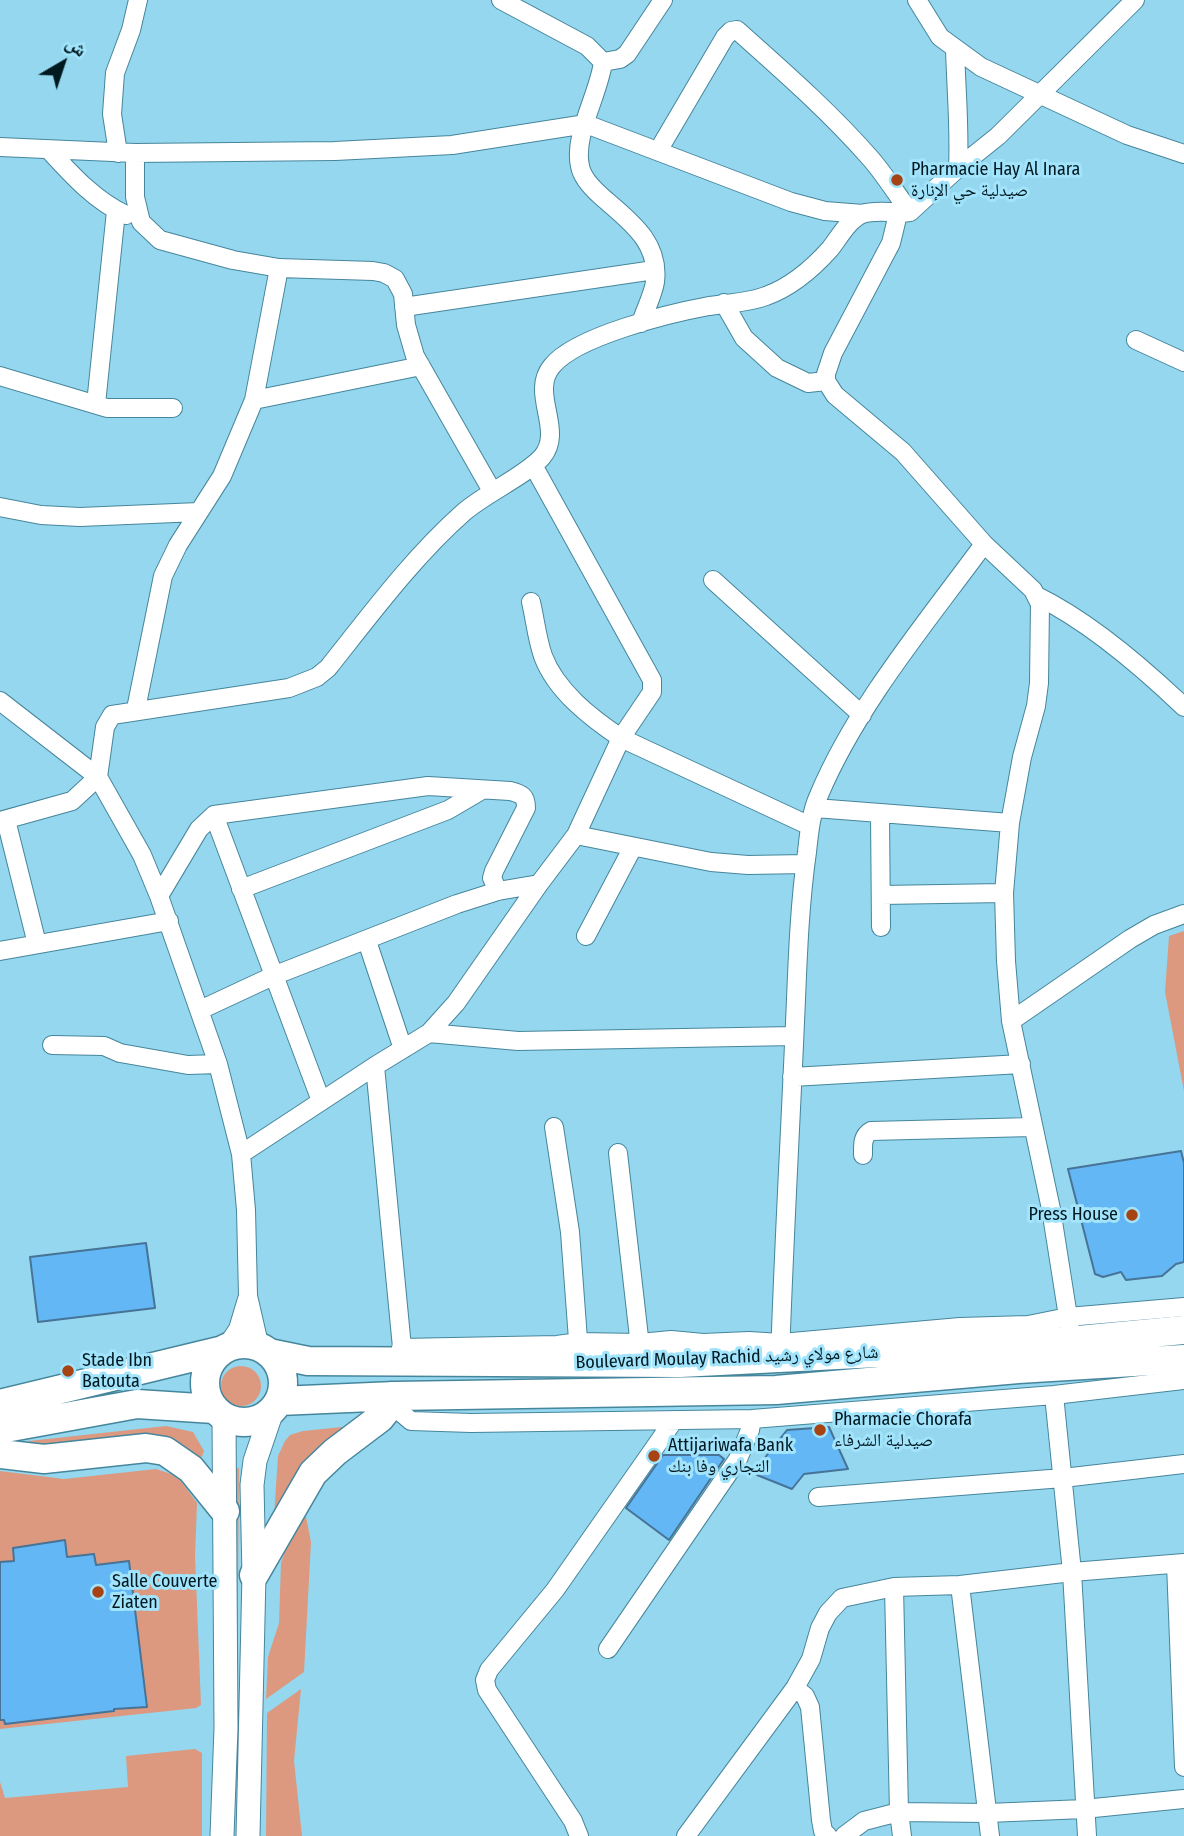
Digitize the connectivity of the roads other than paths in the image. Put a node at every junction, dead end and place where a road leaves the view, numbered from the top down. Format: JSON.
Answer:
{"nodes":[{"id":1,"x":138,"y":0,"type":"edge"},
{"id":2,"x":501,"y":0,"type":"edge"},
{"id":3,"x":917,"y":0,"type":"edge"},
{"id":4,"x":1135,"y":0,"type":"edge"},
{"id":5,"x":657,"y":2,"type":"edge"},
{"id":6,"x":955,"y":48,"type":"junction"},
{"id":7,"x":603,"y":62,"type":"junction"},
{"id":8,"x":1041,"y":94,"type":"junction"},
{"id":9,"x":586,"y":124,"type":"junction"},
{"id":10,"x":0,"y":147,"type":"edge"},
{"id":11,"x":49,"y":150,"type":"junction"},
{"id":12,"x":658,"y":151,"type":"junction"},
{"id":13,"x":127,"y":153,"type":"junction"},
{"id":14,"x":1184,"y":154,"type":"edge"},
{"id":15,"x":958,"y":167,"type":"junction"},
{"id":16,"x":116,"y":211,"type":"junction"},
{"id":17,"x":904,"y":213,"type":"junction"},
{"id":18,"x":863,"y":214,"type":"junction"},
{"id":19,"x":141,"y":222,"type":"junction"},
{"id":20,"x":279,"y":268,"type":"junction"},
{"id":21,"x":654,"y":270,"type":"junction"},
{"id":22,"x":724,"y":303,"type":"junction"},
{"id":23,"x":404,"y":307,"type":"junction"},
{"id":24,"x":641,"y":323,"type":"junction"},
{"id":25,"x":1136,"y":340,"type":"dead end"},
{"id":26,"x":1184,"y":362,"type":"edge"},
{"id":27,"x":421,"y":366,"type":"junction"},
{"id":28,"x":0,"y":376,"type":"edge"},
{"id":29,"x":826,"y":381,"type":"junction"},
{"id":30,"x":254,"y":400,"type":"junction"},
{"id":31,"x":96,"y":404,"type":"junction"},
{"id":32,"x":173,"y":408,"type":"dead end"},
{"id":33,"x":533,"y":466,"type":"junction"},
{"id":34,"x":492,"y":491,"type":"junction"},
{"id":35,"x":0,"y":507,"type":"edge"},
{"id":36,"x":199,"y":512,"type":"junction"},
{"id":37,"x":985,"y":544,"type":"junction"},
{"id":38,"x":713,"y":580,"type":"dead end"},
{"id":39,"x":1037,"y":596,"type":"junction"},
{"id":40,"x":531,"y":602,"type":"dead end"},
{"id":41,"x":0,"y":701,"type":"edge"},
{"id":42,"x":1184,"y":707,"type":"edge"},
{"id":43,"x":136,"y":709,"type":"junction"},
{"id":44,"x":862,"y":715,"type":"junction"},
{"id":45,"x":621,"y":738,"type":"junction"},
{"id":46,"x":99,"y":777,"type":"junction"},
{"id":47,"x":482,"y":790,"type":"junction"},
{"id":48,"x":880,"y":814,"type":"junction"},
{"id":49,"x":214,"y":815,"type":"junction"},
{"id":50,"x":812,"y":817,"type":"junction"},
{"id":51,"x":3,"y":820,"type":"edge"},
{"id":52,"x":1010,"y":823,"type":"junction"},
{"id":53,"x":576,"y":835,"type":"junction"},
{"id":54,"x":633,"y":847,"type":"junction"},
{"id":55,"x":805,"y":864,"type":"junction"},
{"id":56,"x":539,"y":884,"type":"junction"},
{"id":57,"x":241,"y":889,"type":"junction"},
{"id":58,"x":498,"y":891,"type":"junction"},
{"id":59,"x":1004,"y":893,"type":"junction"},
{"id":60,"x":159,"y":895,"type":"junction"},
{"id":61,"x":881,"y":895,"type":"junction"},
{"id":62,"x":1184,"y":914,"type":"edge"},
{"id":63,"x":169,"y":921,"type":"junction"},
{"id":64,"x":881,"y":927,"type":"dead end"},
{"id":65,"x":586,"y":936,"type":"dead end"},
{"id":66,"x":367,"y":941,"type":"junction"},
{"id":67,"x":37,"y":944,"type":"junction"},
{"id":68,"x":0,"y":951,"type":"edge"},
{"id":69,"x":273,"y":976,"type":"junction"},
{"id":70,"x":200,"y":1010,"type":"junction"},
{"id":71,"x":1010,"y":1021,"type":"junction"},
{"id":72,"x":429,"y":1033,"type":"junction"},
{"id":73,"x":794,"y":1036,"type":"junction"},
{"id":74,"x":52,"y":1045,"type":"dead end"},
{"id":75,"x":403,"y":1049,"type":"junction"},
{"id":76,"x":218,"y":1064,"type":"junction"},
{"id":77,"x":1021,"y":1064,"type":"junction"},
{"id":78,"x":375,"y":1066,"type":"junction"},
{"id":79,"x":792,"y":1077,"type":"junction"},
{"id":80,"x":321,"y":1101,"type":"junction"},
{"id":81,"x":554,"y":1127,"type":"dead end"},
{"id":82,"x":1032,"y":1127,"type":"junction"},
{"id":83,"x":618,"y":1153,"type":"dead end"},
{"id":84,"x":241,"y":1154,"type":"junction"},
{"id":85,"x":863,"y":1155,"type":"dead end"},
{"id":86,"x":248,"y":1296,"type":"junction"},
{"id":87,"x":1184,"y":1307,"type":"edge"},
{"id":88,"x":1070,"y":1329,"type":"junction"},
{"id":89,"x":1184,"y":1330,"type":"edge"},
{"id":90,"x":225,"y":1349,"type":"junction"},
{"id":91,"x":265,"y":1350,"type":"junction"},
{"id":92,"x":781,"y":1351,"type":"junction"},
{"id":93,"x":579,"y":1352,"type":"junction"},
{"id":94,"x":641,"y":1353,"type":"junction"},
{"id":95,"x":402,"y":1354,"type":"junction"},
{"id":96,"x":1184,"y":1359,"type":"edge"},
{"id":97,"x":1184,"y":1380,"type":"edge"},
{"id":98,"x":1054,"y":1395,"type":"junction"},
{"id":99,"x":393,"y":1396,"type":"junction"},
{"id":100,"x":0,"y":1404,"type":"edge"},
{"id":101,"x":276,"y":1406,"type":"junction"},
{"id":102,"x":219,"y":1413,"type":"junction"},
{"id":103,"x":752,"y":1419,"type":"junction"},
{"id":104,"x":674,"y":1420,"type":"junction"},
{"id":105,"x":411,"y":1421,"type":"junction"},
{"id":106,"x":374,"y":1423,"type":"junction"},
{"id":107,"x":0,"y":1429,"type":"edge"},
{"id":108,"x":0,"y":1454,"type":"edge"},
{"id":109,"x":1184,"y":1464,"type":"edge"},
{"id":110,"x":1063,"y":1478,"type":"junction"},
{"id":111,"x":818,"y":1497,"type":"dead end"},
{"id":112,"x":225,"y":1511,"type":"junction"},
{"id":113,"x":1180,"y":1563,"type":"edge"},
{"id":114,"x":1072,"y":1572,"type":"junction"},
{"id":115,"x":254,"y":1575,"type":"junction"},
{"id":116,"x":960,"y":1584,"type":"junction"},
{"id":117,"x":894,"y":1587,"type":"junction"},
{"id":118,"x":608,"y":1649,"type":"dead end"},
{"id":119,"x":795,"y":1688,"type":"junction"},
{"id":120,"x":1184,"y":1767,"type":"edge"},
{"id":121,"x":1184,"y":1799,"type":"edge"},
{"id":122,"x":1084,"y":1809,"type":"junction"},
{"id":123,"x":899,"y":1812,"type":"junction"},
{"id":124,"x":988,"y":1813,"type":"junction"},
{"id":125,"x":222,"y":1836,"type":"edge"},
{"id":126,"x":248,"y":1836,"type":"edge"},
{"id":127,"x":579,"y":1836,"type":"edge"},
{"id":128,"x":686,"y":1836,"type":"edge"},
{"id":129,"x":828,"y":1836,"type":"edge"},
{"id":130,"x":844,"y":1836,"type":"edge"},
{"id":131,"x":902,"y":1836,"type":"edge"},
{"id":132,"x":990,"y":1836,"type":"edge"},
{"id":133,"x":1087,"y":1836,"type":"edge"}],
"edges":[{"from":1,"to":13,"type":"street"},
{"from":2,"to":7,"type":"street"},
{"from":3,"to":6,"type":"street"},
{"from":4,"to":8,"type":"street"},
{"from":5,"to":7,"type":"street"},
{"from":6,"to":8,"type":"street"},
{"from":6,"to":15,"type":"street"},
{"from":7,"to":9,"type":"street"},
{"from":8,"to":14,"type":"street"},
{"from":8,"to":15,"type":"street"},
{"from":9,"to":12,"type":"street"},
{"from":9,"to":13,"type":"street"},
{"from":9,"to":21,"type":"street"},
{"from":10,"to":11,"type":"street"},
{"from":11,"to":13,"type":"street"},
{"from":11,"to":16,"type":"street"},
{"from":12,"to":17,"type":"street"},
{"from":12,"to":18,"type":"street"},
{"from":13,"to":19,"type":"street"},
{"from":15,"to":17,"type":"street"},
{"from":16,"to":19,"type":"street"},
{"from":16,"to":31,"type":"street"},
{"from":17,"to":18,"type":"street"},
{"from":17,"to":29,"type":"street"},
{"from":18,"to":22,"type":"street"},
{"from":19,"to":20,"type":"street"},
{"from":20,"to":23,"type":"street"},
{"from":20,"to":30,"type":"street"},
{"from":21,"to":23,"type":"street"},
{"from":21,"to":24,"type":"street"},
{"from":22,"to":24,"type":"street"},
{"from":22,"to":29,"type":"street"},
{"from":23,"to":27,"type":"street"},
{"from":24,"to":33,"type":"street"},
{"from":25,"to":26,"type":"street"},
{"from":27,"to":30,"type":"street"},
{"from":27,"to":34,"type":"street"},
{"from":28,"to":31,"type":"street"},
{"from":29,"to":37,"type":"street"},
{"from":30,"to":36,"type":"street"},
{"from":31,"to":32,"type":"street"},
{"from":33,"to":34,"type":"street"},
{"from":33,"to":45,"type":"street"},
{"from":34,"to":43,"type":"street"},
{"from":35,"to":36,"type":"street"},
{"from":36,"to":43,"type":"street"},
{"from":37,"to":39,"type":"street"},
{"from":37,"to":44,"type":"street"},
{"from":38,"to":44,"type":"street"},
{"from":39,"to":42,"type":"street"},
{"from":39,"to":52,"type":"street"},
{"from":40,"to":45,"type":"street"},
{"from":41,"to":46,"type":"street"},
{"from":43,"to":46,"type":"street"},
{"from":44,"to":50,"type":"street"},
{"from":45,"to":50,"type":"street"},
{"from":45,"to":53,"type":"street"},
{"from":46,"to":51,"type":"street"},
{"from":46,"to":60,"type":"street"},
{"from":47,"to":49,"type":"street"},
{"from":47,"to":57,"type":"street"},
{"from":47,"to":58,"type":"street"},
{"from":48,"to":50,"type":"street"},
{"from":48,"to":52,"type":"street"},
{"from":48,"to":61,"type":"street"},
{"from":49,"to":57,"type":"street"},
{"from":49,"to":60,"type":"street"},
{"from":50,"to":55,"type":"street"},
{"from":51,"to":67,"type":"street"},
{"from":52,"to":59,"type":"street"},
{"from":53,"to":54,"type":"street"},
{"from":53,"to":56,"type":"street"},
{"from":54,"to":55,"type":"street"},
{"from":54,"to":65,"type":"street"},
{"from":55,"to":73,"type":"street"},
{"from":56,"to":58,"type":"street"},
{"from":56,"to":72,"type":"street"},
{"from":57,"to":69,"type":"street"},
{"from":58,"to":66,"type":"street"},
{"from":59,"to":61,"type":"street"},
{"from":59,"to":71,"type":"street"},
{"from":60,"to":63,"type":"street"},
{"from":61,"to":64,"type":"street"},
{"from":62,"to":71,"type":"street"},
{"from":63,"to":67,"type":"street"},
{"from":63,"to":70,"type":"street"},
{"from":66,"to":69,"type":"street"},
{"from":66,"to":75,"type":"street"},
{"from":67,"to":68,"type":"street"},
{"from":69,"to":70,"type":"street"},
{"from":69,"to":80,"type":"street"},
{"from":70,"to":76,"type":"street"},
{"from":71,"to":77,"type":"street"},
{"from":72,"to":73,"type":"street"},
{"from":72,"to":75,"type":"street"},
{"from":73,"to":79,"type":"street"},
{"from":74,"to":76,"type":"street"},
{"from":75,"to":78,"type":"street"},
{"from":76,"to":84,"type":"street"},
{"from":77,"to":79,"type":"street"},
{"from":77,"to":82,"type":"street"},
{"from":78,"to":80,"type":"street"},
{"from":78,"to":95,"type":"street"},
{"from":79,"to":92,"type":"street"},
{"from":80,"to":84,"type":"street"},
{"from":81,"to":93,"type":"street"},
{"from":82,"to":85,"type":"street"},
{"from":82,"to":88,"type":"street"},
{"from":83,"to":94,"type":"street"},
{"from":84,"to":86,"type":"street"},
{"from":86,"to":90,"type":"street"},
{"from":86,"to":91,"type":"street"},
{"from":87,"to":88,"type":"street"},
{"from":88,"to":89,"type":"main road","name":"Boulevard Moulay Rachid شارع مولاي رشيد"},
{"from":88,"to":92,"type":"main road","name":"Boulevard Moulay Rachid شارع مولاي رشيد"},
{"from":90,"to":91,"type":"main road"},
{"from":90,"to":100,"type":"main road"},
{"from":90,"to":102,"type":"main road"},
{"from":91,"to":95,"type":"main road","name":"Boulevard Moulay Rachid شارع مولاي رشيد"},
{"from":91,"to":101,"type":"main road"},
{"from":92,"to":94,"type":"main road","name":"Boulevard Moulay Rachid شارع مولاي رشيد"},
{"from":93,"to":94,"type":"main road","name":"Boulevard Moulay Rachid شارع مولاي رشيد"},
{"from":93,"to":95,"type":"main road","name":"Boulevard Moulay Rachid شارع مولاي رشيد"},
{"from":96,"to":99,"type":"main road","name":"Boulevard Moulay Rachid شارع مولاي رشيد"},
{"from":97,"to":98,"type":"street"},
{"from":98,"to":103,"type":"street"},
{"from":98,"to":110,"type":"street"},
{"from":99,"to":101,"type":"main road","name":"Boulevard Moulay Rachid شارع مولاي رشيد"},
{"from":99,"to":105,"type":"street"},
{"from":99,"to":106,"type":"main road"},
{"from":101,"to":102,"type":"main road"},
{"from":101,"to":115,"type":"street"},
{"from":102,"to":107,"type":"main road"},
{"from":102,"to":112,"type":"street"},
{"from":103,"to":104,"type":"street"},
{"from":103,"to":118,"type":"street"},
{"from":104,"to":105,"type":"street"},
{"from":104,"to":127,"type":"street"},
{"from":105,"to":106,"type":"street"},
{"from":106,"to":115,"type":"main road"},
{"from":108,"to":112,"type":"main road"},
{"from":109,"to":110,"type":"street"},
{"from":110,"to":111,"type":"street"},
{"from":110,"to":114,"type":"street"},
{"from":112,"to":125,"type":"street"},
{"from":113,"to":114,"type":"street"},
{"from":113,"to":120,"type":"street"},
{"from":114,"to":116,"type":"street"},
{"from":114,"to":122,"type":"street"},
{"from":115,"to":126,"type":"street"},
{"from":116,"to":117,"type":"street"},
{"from":116,"to":124,"type":"street"},
{"from":117,"to":119,"type":"street"},
{"from":117,"to":123,"type":"street"},
{"from":119,"to":128,"type":"street"},
{"from":119,"to":129,"type":"street"},
{"from":121,"to":122,"type":"street"},
{"from":122,"to":124,"type":"street"},
{"from":122,"to":133,"type":"street"},
{"from":123,"to":124,"type":"street"},
{"from":123,"to":130,"type":"street"},
{"from":123,"to":131,"type":"street"},
{"from":124,"to":132,"type":"street"}]}
